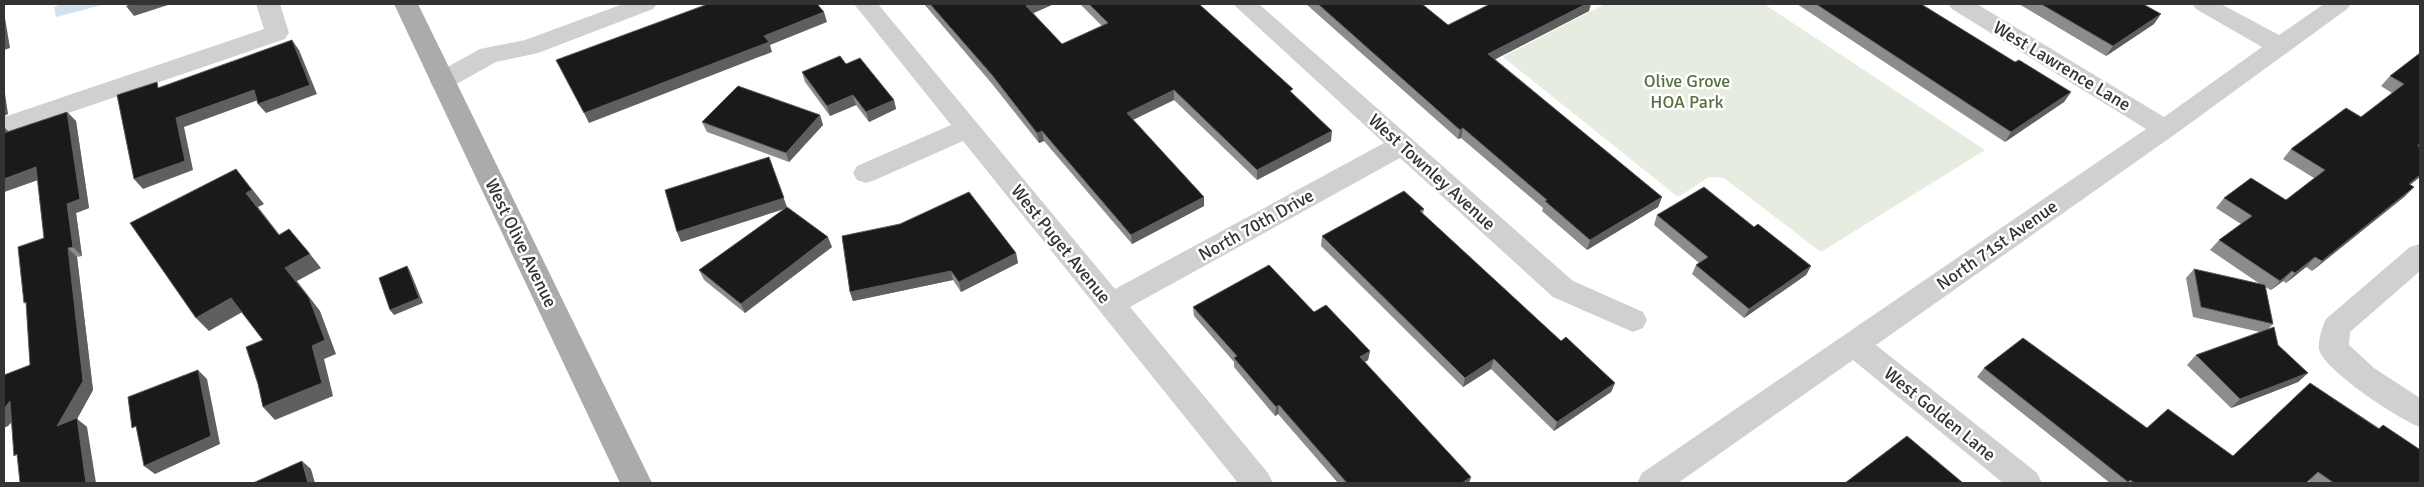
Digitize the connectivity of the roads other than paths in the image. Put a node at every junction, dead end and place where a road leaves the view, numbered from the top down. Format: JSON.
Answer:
{"nodes":[{"id":1,"x":268,"y":4,"type":"edge"},
{"id":2,"x":406,"y":4,"type":"edge"},
{"id":3,"x":645,"y":4,"type":"edge"},
{"id":4,"x":866,"y":4,"type":"edge"},
{"id":5,"x":1245,"y":4,"type":"edge"},
{"id":6,"x":1960,"y":4,"type":"edge"},
{"id":7,"x":2204,"y":4,"type":"edge"},
{"id":8,"x":2339,"y":4,"type":"edge"},
{"id":9,"x":2280,"y":46,"type":"junction"},
{"id":10,"x":442,"y":81,"type":"junction"},
{"id":11,"x":4,"y":126,"type":"edge"},
{"id":12,"x":968,"y":128,"type":"junction"},
{"id":13,"x":2165,"y":129,"type":"junction"},
{"id":14,"x":1402,"y":145,"type":"junction"},
{"id":15,"x":866,"y":173,"type":"dead end"},
{"id":16,"x":2420,"y":255,"type":"edge"},
{"id":17,"x":1110,"y":305,"type":"junction"},
{"id":18,"x":1633,"y":320,"type":"dead end"},
{"id":19,"x":1854,"y":344,"type":"junction"},
{"id":20,"x":2420,"y":414,"type":"edge"},
{"id":21,"x":636,"y":483,"type":"edge"},
{"id":22,"x":1257,"y":483,"type":"edge"},
{"id":23,"x":1653,"y":483,"type":"edge"},
{"id":24,"x":2026,"y":483,"type":"edge"}],
"edges":[{"from":1,"to":11,"type":"street"},
{"from":2,"to":10,"type":"main road","name":"West Olive Avenue"},
{"from":3,"to":10,"type":"street"},
{"from":4,"to":12,"type":"street","name":"West Puget Avenue"},
{"from":5,"to":14,"type":"street","name":"West Townley Avenue"},
{"from":6,"to":13,"type":"street","name":"West Lawrence Lane"},
{"from":7,"to":9,"type":"street"},
{"from":8,"to":9,"type":"street","name":"North 71st Avenue"},
{"from":9,"to":13,"type":"street","name":"North 71st Avenue"},
{"from":10,"to":21,"type":"main road","name":"West Olive Avenue"},
{"from":12,"to":15,"type":"street"},
{"from":12,"to":17,"type":"street","name":"West Puget Avenue"},
{"from":13,"to":19,"type":"street","name":"North 71st Avenue"},
{"from":14,"to":17,"type":"street","name":"North 70th Drive"},
{"from":14,"to":18,"type":"street","name":"West Townley Avenue"},
{"from":16,"to":20,"type":"street"},
{"from":17,"to":22,"type":"street","name":"West Puget Avenue"},
{"from":19,"to":23,"type":"street","name":"North 71st Avenue"},
{"from":19,"to":24,"type":"street","name":"West Golden Lane"}]}
